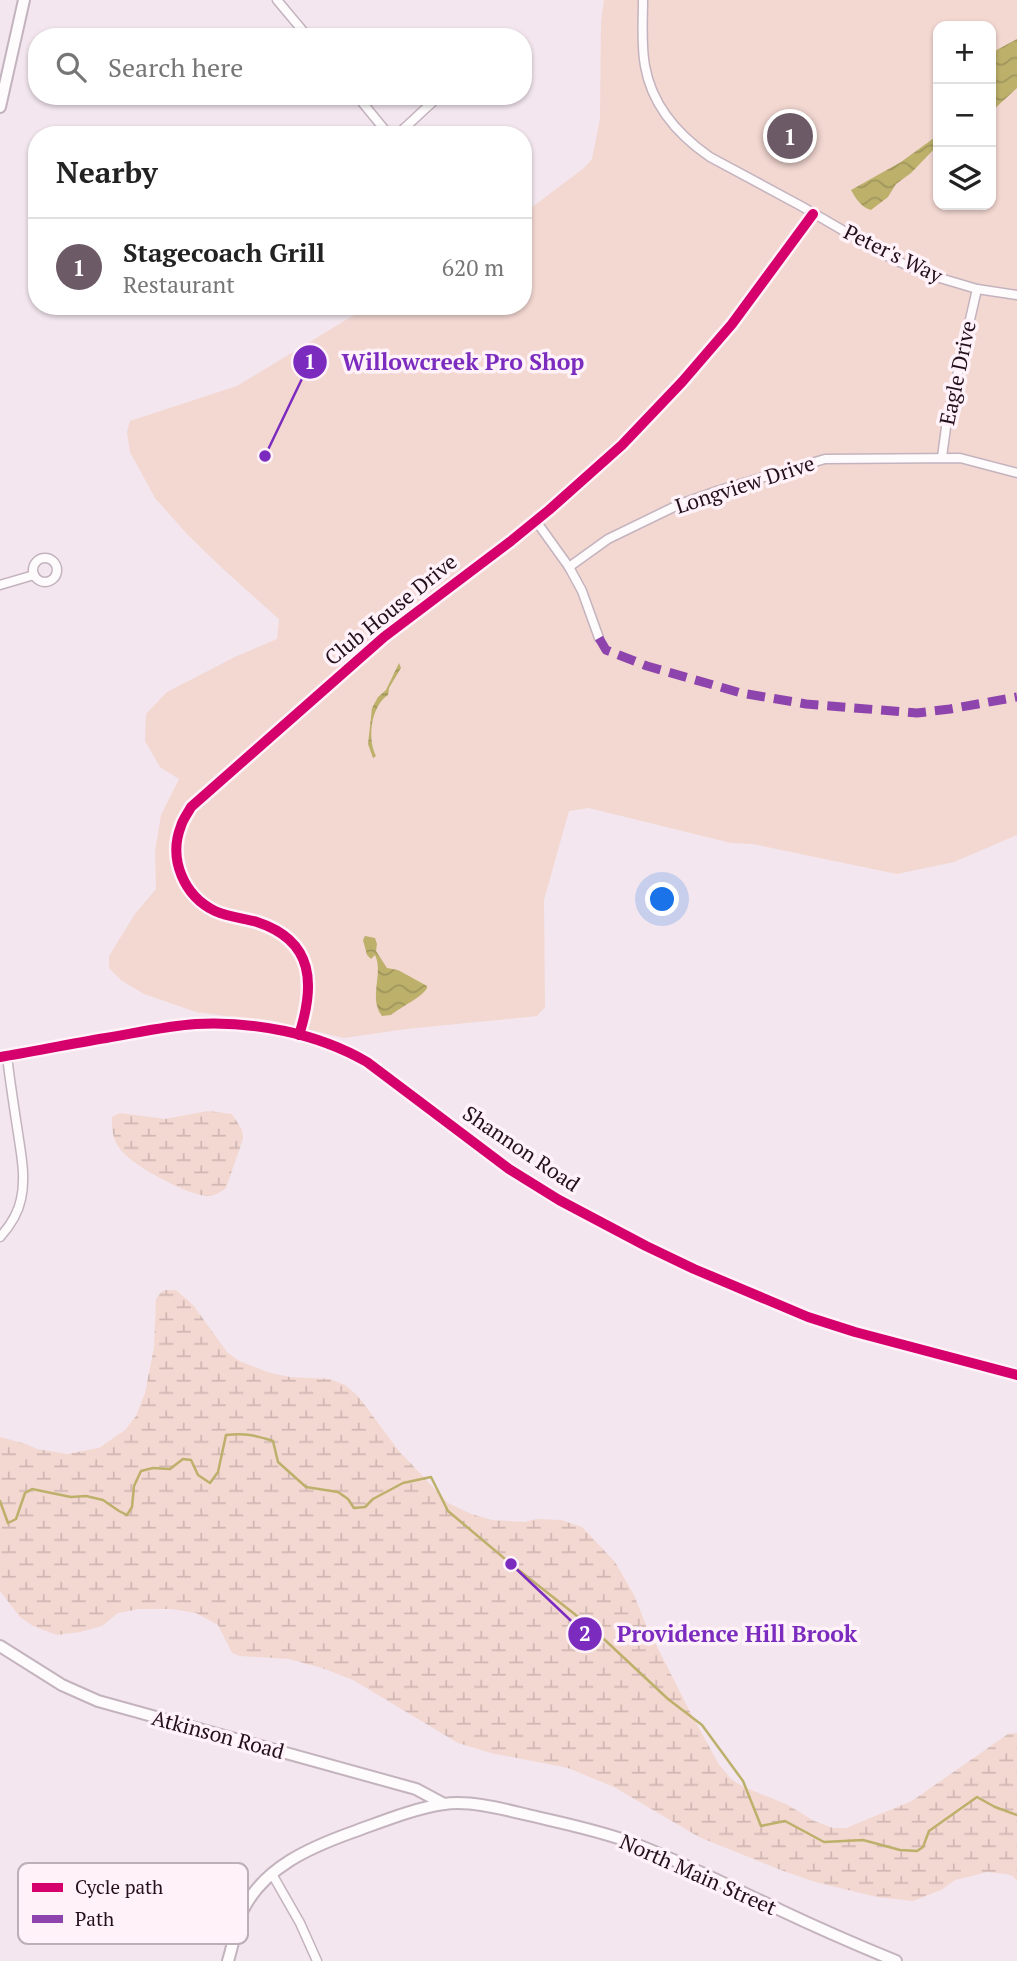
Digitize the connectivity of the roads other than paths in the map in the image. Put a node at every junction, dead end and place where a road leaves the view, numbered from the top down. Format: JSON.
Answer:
{"nodes":[{"id":1,"x":24,"y":0,"type":"edge"},
{"id":2,"x":277,"y":0,"type":"edge"},
{"id":3,"x":643,"y":0,"type":"edge"},
{"id":4,"x":300,"y":28,"type":"edge"},
{"id":5,"x":364,"y":105,"type":"edge"},
{"id":6,"x":429,"y":105,"type":"edge"},
{"id":7,"x":0,"y":107,"type":"edge"},
{"id":8,"x":382,"y":126,"type":"edge"},
{"id":9,"x":407,"y":126,"type":"edge"},
{"id":10,"x":813,"y":214,"type":"junction"},
{"id":11,"x":977,"y":289,"type":"junction"},
{"id":12,"x":1017,"y":295,"type":"edge"},
{"id":13,"x":942,"y":457,"type":"junction"},
{"id":14,"x":1017,"y":473,"type":"edge"},
{"id":15,"x":536,"y":521,"type":"junction"},
{"id":16,"x":569,"y":567,"type":"junction"},
{"id":17,"x":34,"y":575,"type":"dead end"},
{"id":18,"x":0,"y":585,"type":"edge"},
{"id":19,"x":599,"y":638,"type":"dead end"},
{"id":20,"x":299,"y":1035,"type":"junction"},
{"id":21,"x":3,"y":1057,"type":"edge"},
{"id":22,"x":0,"y":1237,"type":"edge"},
{"id":23,"x":1017,"y":1376,"type":"edge"},
{"id":24,"x":0,"y":1646,"type":"edge"},
{"id":25,"x":444,"y":1804,"type":"junction"},
{"id":26,"x":272,"y":1874,"type":"junction"},
{"id":27,"x":248,"y":1904,"type":"edge"},
{"id":28,"x":233,"y":1944,"type":"edge"},
{"id":29,"x":228,"y":1961,"type":"edge"},
{"id":30,"x":317,"y":1961,"type":"edge"},
{"id":31,"x":896,"y":1961,"type":"edge"}],
"edges":[{"from":1,"to":7,"type":"street"},
{"from":2,"to":4,"type":"street"},
{"from":3,"to":10,"type":"street","name":"Peter's Way"},
{"from":5,"to":8,"type":"street"},
{"from":6,"to":9,"type":"street"},
{"from":10,"to":11,"type":"street","name":"Peter's Way"},
{"from":10,"to":15,"type":"street","name":"Club House Drive"},
{"from":11,"to":12,"type":"street","name":"Peter's Way"},
{"from":11,"to":13,"type":"street","name":"Eagle Drive"},
{"from":13,"to":14,"type":"street","name":"Longview Drive"},
{"from":13,"to":16,"type":"street","name":"Longview Drive"},
{"from":15,"to":16,"type":"street"},
{"from":15,"to":20,"type":"street","name":"Club House Drive"},
{"from":16,"to":19,"type":"street"},
{"from":17,"to":18,"type":"street"},
{"from":20,"to":21,"type":"street","name":"Shannon Road"},
{"from":20,"to":23,"type":"street","name":"Shannon Road"},
{"from":21,"to":22,"type":"street"},
{"from":24,"to":25,"type":"street","name":"Atkinson Road"},
{"from":25,"to":26,"type":"street","name":"North Main Street"},
{"from":25,"to":31,"type":"street","name":"North Main Street"},
{"from":26,"to":27,"type":"street","name":"North Main Street"},
{"from":26,"to":30,"type":"street"},
{"from":28,"to":29,"type":"street","name":"North Main Street"}]}
